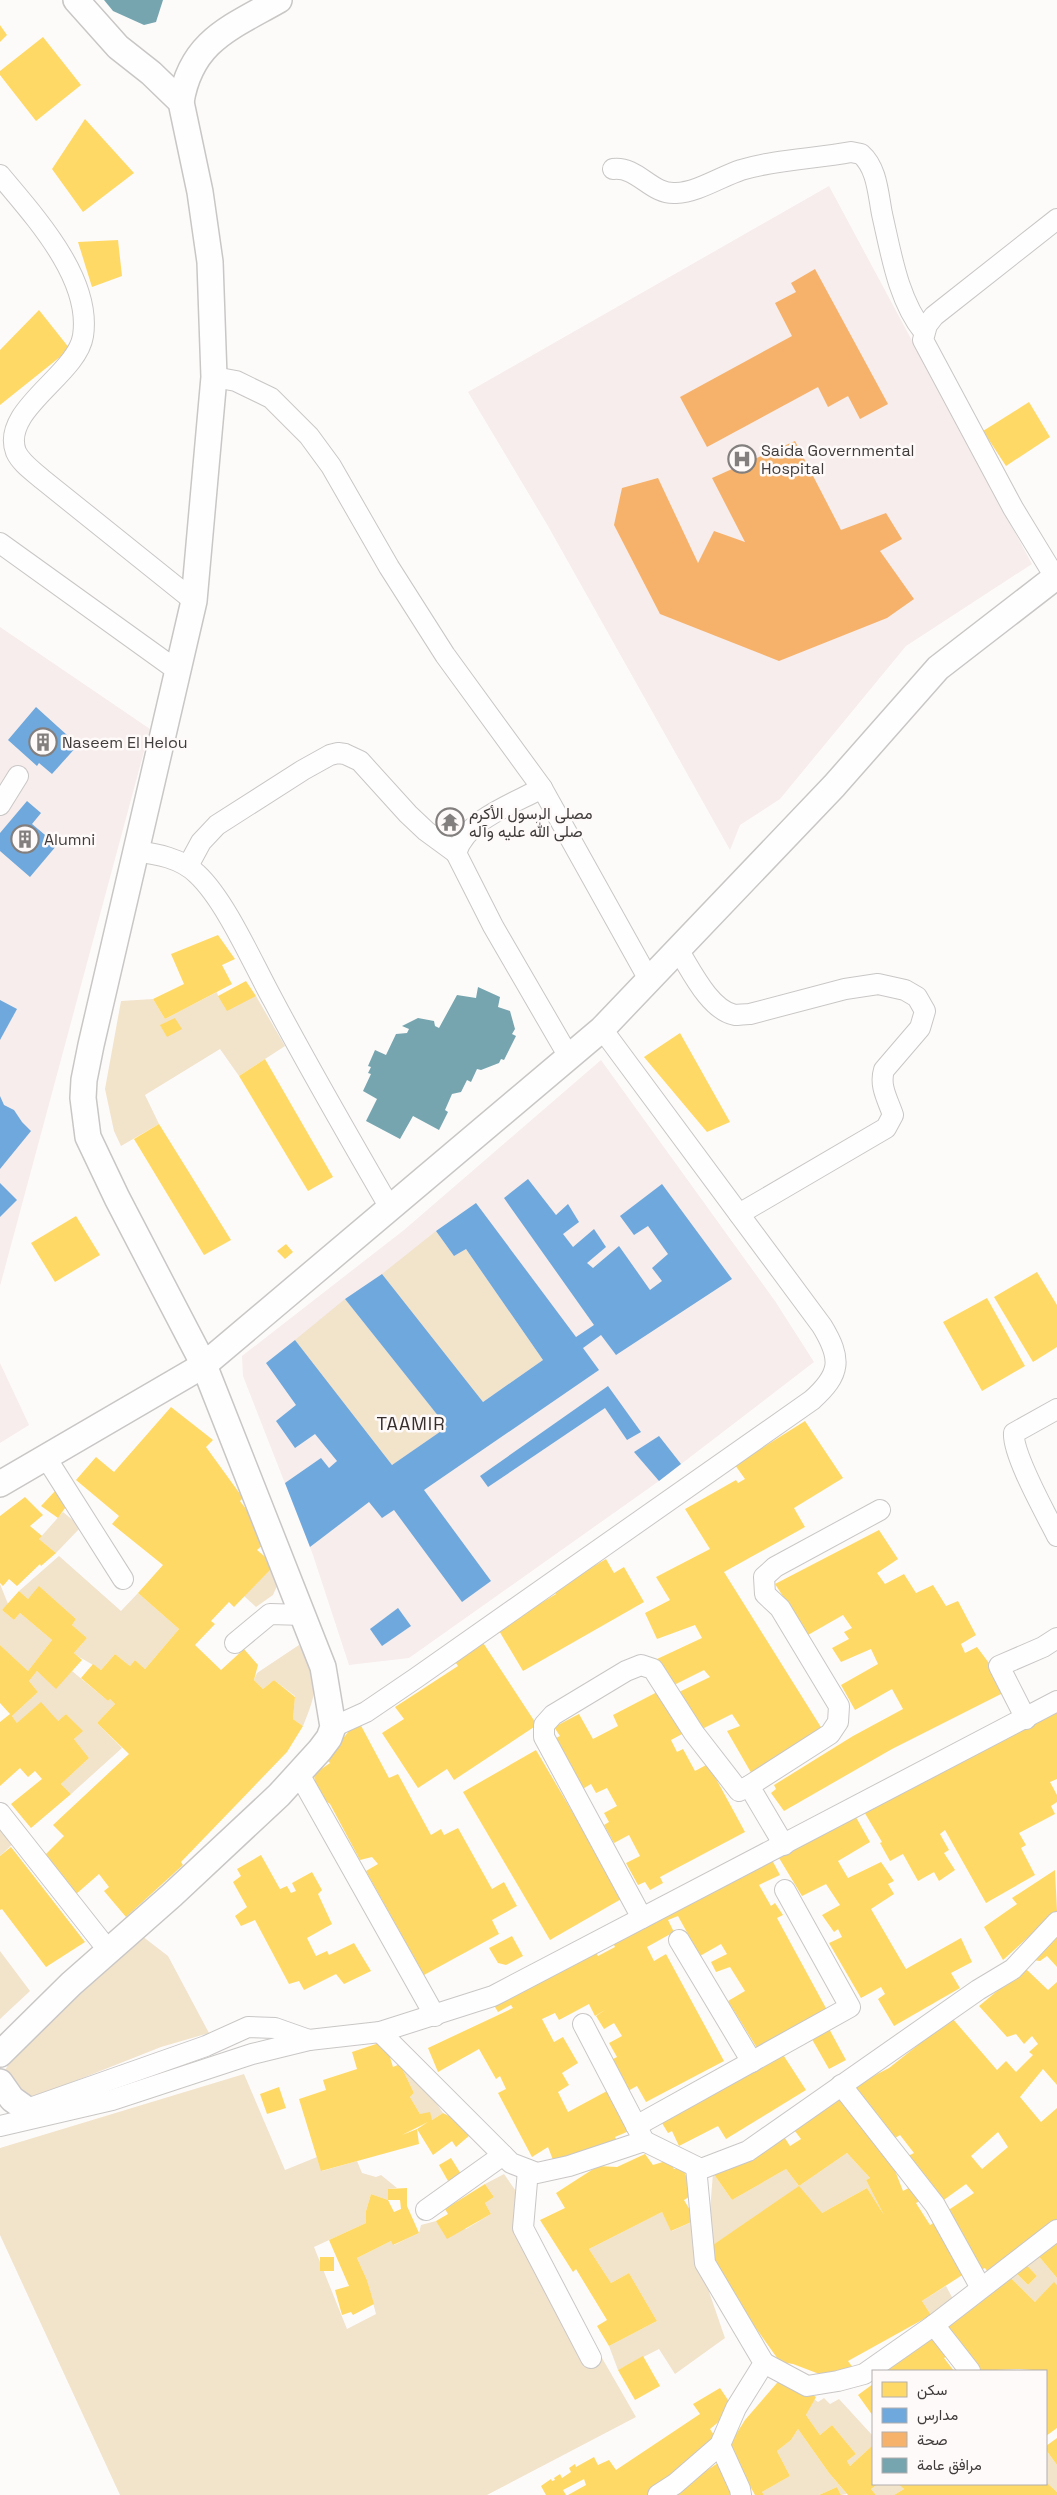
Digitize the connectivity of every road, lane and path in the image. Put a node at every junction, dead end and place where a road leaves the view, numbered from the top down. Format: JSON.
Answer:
{"nodes":[{"id":1,"x":76,"y":0,"type":"edge"},
{"id":2,"x":278,"y":0,"type":"edge"},
{"id":3,"x":181,"y":102,"type":"junction"},
{"id":4,"x":613,"y":169,"type":"dead end"},
{"id":5,"x":0,"y":175,"type":"edge"},
{"id":6,"x":1057,"y":219,"type":"edge"},
{"id":7,"x":924,"y":332,"type":"junction"},
{"id":8,"x":214,"y":377,"type":"junction"},
{"id":9,"x":0,"y":543,"type":"edge"},
{"id":10,"x":1056,"y":576,"type":"edge"},
{"id":11,"x":194,"y":601,"type":"junction"},
{"id":12,"x":178,"y":671,"type":"junction"},
{"id":13,"x":18,"y":776,"type":"dead end"},
{"id":14,"x":542,"y":788,"type":"junction"},
{"id":15,"x":0,"y":805,"type":"edge"},
{"id":16,"x":134,"y":851,"type":"junction"},
{"id":17,"x":456,"y":853,"type":"junction"},
{"id":18,"x":188,"y":866,"type":"junction"},
{"id":19,"x":678,"y":948,"type":"junction"},
{"id":20,"x":648,"y":978,"type":"junction"},
{"id":21,"x":602,"y":1029,"type":"junction"},
{"id":22,"x":569,"y":1056,"type":"junction"},
{"id":23,"x":390,"y":1208,"type":"junction"},
{"id":24,"x":739,"y":1214,"type":"junction"},
{"id":25,"x":204,"y":1365,"type":"junction"},
{"id":26,"x":1057,"y":1408,"type":"edge"},
{"id":27,"x":45,"y":1456,"type":"junction"},
{"id":28,"x":0,"y":1484,"type":"edge"},
{"id":29,"x":880,"y":1510,"type":"dead end"},
{"id":30,"x":1057,"y":1536,"type":"edge"},
{"id":31,"x":123,"y":1579,"type":"dead end"},
{"id":32,"x":304,"y":1615,"type":"junction"},
{"id":33,"x":1057,"y":1638,"type":"edge"},
{"id":34,"x":235,"y":1643,"type":"dead end"},
{"id":35,"x":1057,"y":1701,"type":"edge"},
{"id":36,"x":1026,"y":1719,"type":"junction"},
{"id":37,"x":333,"y":1727,"type":"junction"},
{"id":38,"x":299,"y":1774,"type":"junction"},
{"id":39,"x":749,"y":1786,"type":"junction"},
{"id":40,"x":0,"y":1813,"type":"edge"},
{"id":41,"x":784,"y":1845,"type":"junction"},
{"id":42,"x":785,"y":1890,"type":"dead end"},
{"id":43,"x":642,"y":1918,"type":"junction"},
{"id":44,"x":1057,"y":1922,"type":"edge"},
{"id":45,"x":679,"y":1940,"type":"dead end"},
{"id":46,"x":108,"y":1950,"type":"junction"},
{"id":47,"x":436,"y":2016,"type":"junction"},
{"id":48,"x":583,"y":2024,"type":"dead end"},
{"id":49,"x":380,"y":2032,"type":"junction"},
{"id":50,"x":309,"y":2040,"type":"junction"},
{"id":51,"x":0,"y":2054,"type":"edge"},
{"id":52,"x":752,"y":2062,"type":"junction"},
{"id":53,"x":0,"y":2082,"type":"edge"},
{"id":54,"x":841,"y":2085,"type":"junction"},
{"id":55,"x":26,"y":2109,"type":"junction"},
{"id":56,"x":0,"y":2116,"type":"edge"},
{"id":57,"x":0,"y":2126,"type":"edge"},
{"id":58,"x":640,"y":2134,"type":"junction"},
{"id":59,"x":503,"y":2155,"type":"junction"},
{"id":60,"x":696,"y":2167,"type":"junction"},
{"id":61,"x":528,"y":2170,"type":"junction"},
{"id":62,"x":426,"y":2210,"type":"dead end"},
{"id":63,"x":1057,"y":2230,"type":"edge"},
{"id":64,"x":981,"y":2288,"type":"junction"},
{"id":65,"x":934,"y":2325,"type":"junction"},
{"id":66,"x":591,"y":2358,"type":"dead end"},
{"id":67,"x":764,"y":2363,"type":"junction"},
{"id":68,"x":969,"y":2370,"type":"edge"},
{"id":69,"x":720,"y":2444,"type":"junction"},
{"id":70,"x":658,"y":2495,"type":"edge"},
{"id":71,"x":741,"y":2495,"type":"edge"}],
"edges":[{"from":1,"to":3,"type":"street"},
{"from":2,"to":3,"type":"street"},
{"from":3,"to":8,"type":"street"},
{"from":4,"to":7,"type":"street"},
{"from":5,"to":11,"type":"street"},
{"from":6,"to":7,"type":"street"},
{"from":7,"to":10,"type":"street"},
{"from":8,"to":11,"type":"street"},
{"from":8,"to":14,"type":"street"},
{"from":9,"to":12,"type":"street"},
{"from":10,"to":19,"type":"street"},
{"from":11,"to":12,"type":"street"},
{"from":12,"to":16,"type":"street"},
{"from":13,"to":15,"type":"street"},
{"from":14,"to":17,"type":"street"},
{"from":14,"to":20,"type":"street"},
{"from":16,"to":18,"type":"street"},
{"from":16,"to":25,"type":"street"},
{"from":17,"to":18,"type":"street"},
{"from":17,"to":22,"type":"street"},
{"from":18,"to":23,"type":"street"},
{"from":19,"to":20,"type":"street"},
{"from":19,"to":24,"type":"street"},
{"from":20,"to":21,"type":"street"},
{"from":21,"to":22,"type":"street"},
{"from":21,"to":24,"type":"street"},
{"from":22,"to":23,"type":"street"},
{"from":23,"to":25,"type":"street"},
{"from":24,"to":37,"type":"street"},
{"from":25,"to":27,"type":"street"},
{"from":25,"to":32,"type":"street"},
{"from":26,"to":30,"type":"street"},
{"from":27,"to":28,"type":"street"},
{"from":27,"to":31,"type":"street"},
{"from":29,"to":39,"type":"street"},
{"from":32,"to":34,"type":"street"},
{"from":32,"to":37,"type":"street"},
{"from":33,"to":36,"type":"street"},
{"from":35,"to":36,"type":"street"},
{"from":36,"to":41,"type":"street"},
{"from":37,"to":38,"type":"street"},
{"from":38,"to":46,"type":"street"},
{"from":38,"to":47,"type":"street"},
{"from":39,"to":41,"type":"street"},
{"from":39,"to":43,"type":"street"},
{"from":40,"to":46,"type":"street"},
{"from":41,"to":43,"type":"street"},
{"from":42,"to":52,"type":"street"},
{"from":43,"to":47,"type":"street"},
{"from":44,"to":54,"type":"street"},
{"from":45,"to":52,"type":"street"},
{"from":46,"to":51,"type":"street"},
{"from":47,"to":49,"type":"street"},
{"from":48,"to":58,"type":"street"},
{"from":49,"to":50,"type":"street"},
{"from":49,"to":59,"type":"street"},
{"from":50,"to":55,"type":"street"},
{"from":50,"to":57,"type":"street"},
{"from":52,"to":58,"type":"street"},
{"from":53,"to":55,"type":"street"},
{"from":54,"to":60,"type":"street"},
{"from":54,"to":64,"type":"street"},
{"from":55,"to":56,"type":"street"},
{"from":58,"to":60,"type":"street"},
{"from":58,"to":61,"type":"street"},
{"from":59,"to":61,"type":"street"},
{"from":59,"to":62,"type":"street"},
{"from":60,"to":67,"type":"street"},
{"from":61,"to":66,"type":"street"},
{"from":63,"to":64,"type":"street"},
{"from":64,"to":65,"type":"street"},
{"from":65,"to":67,"type":"street"},
{"from":65,"to":68,"type":"street"},
{"from":67,"to":69,"type":"street"},
{"from":69,"to":70,"type":"street"},
{"from":69,"to":71,"type":"street"}]}
